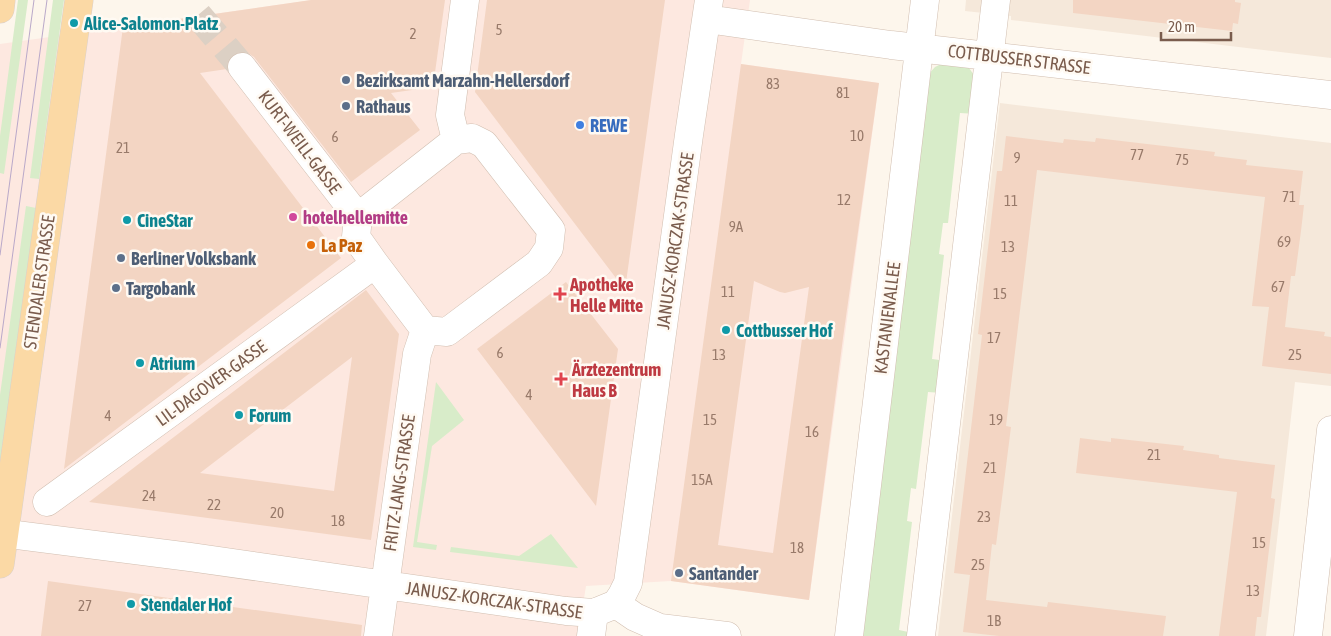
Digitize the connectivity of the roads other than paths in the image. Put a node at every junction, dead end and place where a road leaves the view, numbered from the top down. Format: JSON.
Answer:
{"nodes":[{"id":1,"x":1,"y":0,"type":"edge"},
{"id":2,"x":79,"y":0,"type":"edge"},
{"id":3,"x":465,"y":0,"type":"edge"},
{"id":4,"x":925,"y":0,"type":"edge"},
{"id":5,"x":996,"y":0,"type":"edge"},
{"id":6,"x":0,"y":9,"type":"edge"},
{"id":7,"x":708,"y":10,"type":"edge"},
{"id":8,"x":920,"y":48,"type":"junction"},
{"id":9,"x":990,"y":56,"type":"junction"},
{"id":10,"x":242,"y":67,"type":"tunnel mouth"},
{"id":11,"x":1331,"y":95,"type":"edge"},
{"id":12,"x":456,"y":140,"type":"junction"},
{"id":13,"x":358,"y":217,"type":"junction"},
{"id":14,"x":375,"y":264,"type":"junction"},
{"id":15,"x":425,"y":330,"type":"junction"},
{"id":16,"x":1331,"y":430,"type":"edge"},
{"id":17,"x":47,"y":502,"type":"dead end"},
{"id":18,"x":2,"y":533,"type":"edge"},
{"id":19,"x":0,"y":564,"type":"edge"},
{"id":20,"x":385,"y":585,"type":"junction"},
{"id":21,"x":600,"y":618,"type":"edge"},
{"id":22,"x":378,"y":636,"type":"edge"},
{"id":23,"x":727,"y":636,"type":"edge"},
{"id":24,"x":849,"y":636,"type":"edge"},
{"id":25,"x":921,"y":636,"type":"edge"},
{"id":26,"x":1308,"y":636,"type":"edge"}],
"edges":[{"from":1,"to":6,"type":"main road"},
{"from":2,"to":18,"type":"main road","name":"STENDALER STRASSE"},
{"from":3,"to":12,"type":"street"},
{"from":4,"to":8,"type":"street","name":"KASTANIENALLEE"},
{"from":5,"to":9,"type":"street"},
{"from":7,"to":8,"type":"street","name":"COTTBUSSER STRASSE"},
{"from":7,"to":21,"type":"street","name":"JANUSZ-KORCZAK-STRASSE"},
{"from":8,"to":9,"type":"street","name":"COTTBUSSER STRASSE"},
{"from":8,"to":24,"type":"street","name":"KASTANIENALLEE"},
{"from":9,"to":11,"type":"street","name":"COTTBUSSER STRASSE"},
{"from":9,"to":25,"type":"street"},
{"from":10,"to":13,"type":"street","name":"KURT-WEILL-GASSE"},
{"from":12,"to":13,"type":"street"},
{"from":12,"to":15,"type":"street"},
{"from":13,"to":14,"type":"street"},
{"from":14,"to":15,"type":"street"},
{"from":14,"to":17,"type":"street","name":"LIL-DAGOVER-GASSE"},
{"from":15,"to":20,"type":"street","name":"FRITZ-LANG-STRASSE"},
{"from":16,"to":26,"type":"street"},
{"from":18,"to":19,"type":"main road","name":"STENDALER STRASSE"},
{"from":18,"to":20,"type":"street","name":"JANUSZ-KORCZAK-STRASSE"},
{"from":20,"to":21,"type":"street","name":"JANUSZ-KORCZAK-STRASSE"},
{"from":20,"to":22,"type":"street","name":"FRITZ-LANG-STRASSE"},
{"from":21,"to":23,"type":"street"}]}
